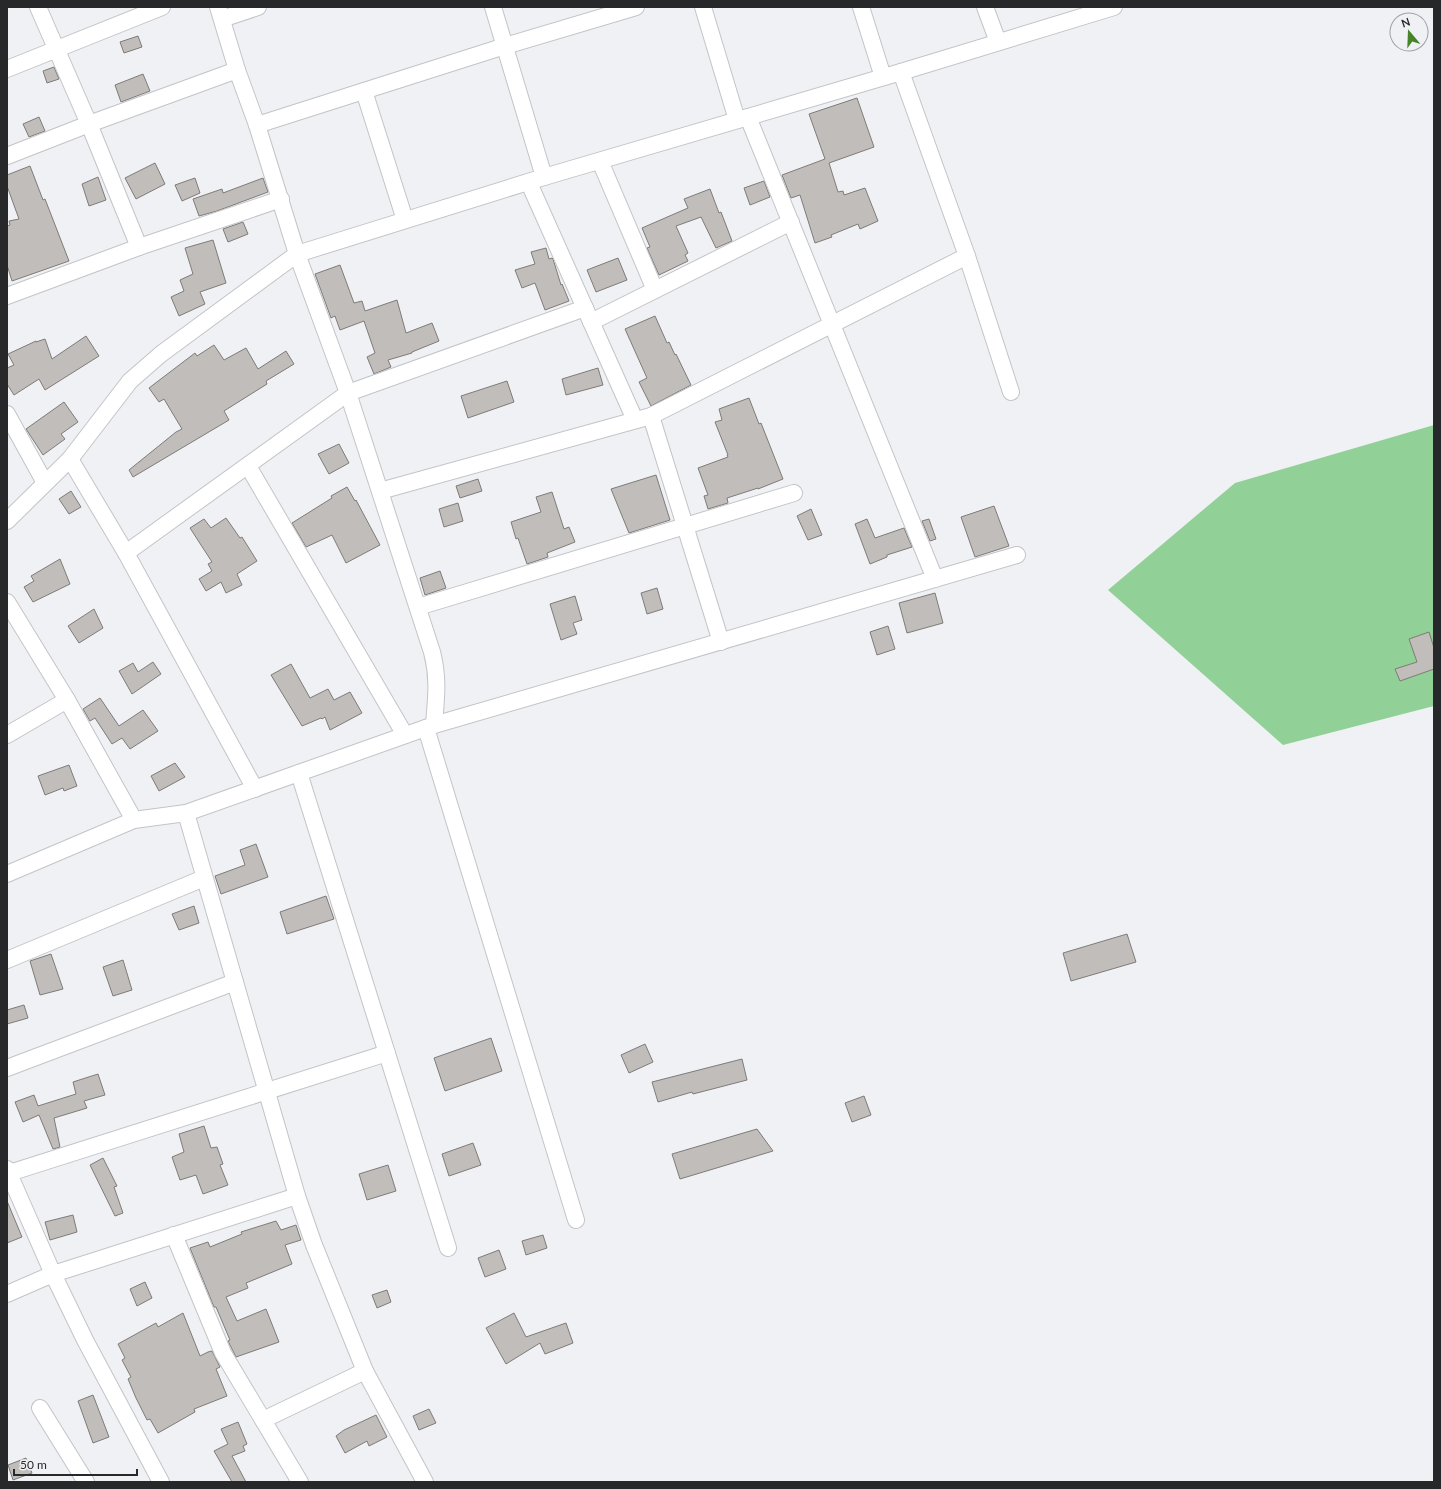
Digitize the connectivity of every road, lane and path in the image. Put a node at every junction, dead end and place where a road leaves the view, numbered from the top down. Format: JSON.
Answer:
{"nodes":[{"id":1,"x":38,"y":7,"type":"edge"},
{"id":2,"x":162,"y":7,"type":"edge"},
{"id":3,"x":258,"y":7,"type":"edge"},
{"id":4,"x":493,"y":7,"type":"edge"},
{"id":5,"x":636,"y":7,"type":"edge"},
{"id":6,"x":703,"y":7,"type":"edge"},
{"id":7,"x":861,"y":7,"type":"edge"},
{"id":8,"x":985,"y":7,"type":"edge"},
{"id":9,"x":1114,"y":7,"type":"edge"},
{"id":10,"x":220,"y":13,"type":"edge"},
{"id":11,"x":998,"y":42,"type":"junction"},
{"id":12,"x":505,"y":46,"type":"junction"},
{"id":13,"x":56,"y":49,"type":"junction"},
{"id":14,"x":7,"y":69,"type":"edge"},
{"id":15,"x":237,"y":70,"type":"junction"},
{"id":16,"x":901,"y":72,"type":"junction"},
{"id":17,"x":883,"y":76,"type":"junction"},
{"id":18,"x":364,"y":91,"type":"junction"},
{"id":19,"x":743,"y":119,"type":"junction"},
{"id":20,"x":89,"y":124,"type":"junction"},
{"id":21,"x":257,"y":125,"type":"junction"},
{"id":22,"x":7,"y":156,"type":"edge"},
{"id":23,"x":600,"y":161,"type":"junction"},
{"id":24,"x":536,"y":180,"type":"junction"},
{"id":25,"x":280,"y":199,"type":"junction"},
{"id":26,"x":405,"y":220,"type":"junction"},
{"id":27,"x":791,"y":222,"type":"junction"},
{"id":28,"x":139,"y":247,"type":"junction"},
{"id":29,"x":297,"y":254,"type":"junction"},
{"id":30,"x":966,"y":256,"type":"junction"},
{"id":31,"x":655,"y":290,"type":"junction"},
{"id":32,"x":7,"y":296,"type":"edge"},
{"id":33,"x":588,"y":315,"type":"junction"},
{"id":34,"x":832,"y":324,"type":"junction"},
{"id":35,"x":1011,"y":392,"type":"dead end"},
{"id":36,"x":348,"y":393,"type":"junction"},
{"id":37,"x":7,"y":414,"type":"edge"},
{"id":38,"x":651,"y":416,"type":"junction"},
{"id":39,"x":635,"y":420,"type":"junction"},
{"id":40,"x":70,"y":459,"type":"junction"},
{"id":41,"x":248,"y":466,"type":"junction"},
{"id":42,"x":45,"y":483,"type":"junction"},
{"id":43,"x":380,"y":490,"type":"junction"},
{"id":44,"x":794,"y":493,"type":"dead end"},
{"id":45,"x":7,"y":521,"type":"edge"},
{"id":46,"x":685,"y":526,"type":"junction"},
{"id":47,"x":126,"y":553,"type":"junction"},
{"id":48,"x":1017,"y":555,"type":"dead end"},
{"id":49,"x":935,"y":579,"type":"junction"},
{"id":50,"x":7,"y":602,"type":"edge"},
{"id":51,"x":418,"y":607,"type":"junction"},
{"id":52,"x":721,"y":642,"type":"junction"},
{"id":53,"x":67,"y":700,"type":"junction"},
{"id":54,"x":430,"y":727,"type":"junction"},
{"id":55,"x":7,"y":735,"type":"edge"},
{"id":56,"x":405,"y":735,"type":"junction"},
{"id":57,"x":299,"y":773,"type":"junction"},
{"id":58,"x":255,"y":789,"type":"junction"},
{"id":59,"x":186,"y":814,"type":"junction"},
{"id":60,"x":134,"y":820,"type":"junction"},
{"id":61,"x":7,"y":874,"type":"edge"},
{"id":62,"x":204,"y":878,"type":"junction"},
{"id":63,"x":7,"y":960,"type":"edge"},
{"id":64,"x":234,"y":982,"type":"junction"},
{"id":65,"x":387,"y":1053,"type":"junction"},
{"id":66,"x":7,"y":1068,"type":"edge"},
{"id":67,"x":266,"y":1091,"type":"junction"},
{"id":68,"x":8,"y":1171,"type":"edge"},
{"id":69,"x":297,"y":1196,"type":"junction"},
{"id":70,"x":13,"y":1197,"type":"edge"},
{"id":71,"x":576,"y":1220,"type":"dead end"},
{"id":72,"x":174,"y":1235,"type":"junction"},
{"id":73,"x":448,"y":1248,"type":"dead end"},
{"id":74,"x":53,"y":1274,"type":"junction"},
{"id":75,"x":7,"y":1294,"type":"edge"},
{"id":76,"x":364,"y":1371,"type":"junction"},
{"id":77,"x":40,"y":1408,"type":"dead end"},
{"id":78,"x":263,"y":1420,"type":"junction"},
{"id":79,"x":86,"y":1482,"type":"edge"},
{"id":80,"x":161,"y":1482,"type":"edge"},
{"id":81,"x":300,"y":1482,"type":"edge"},
{"id":82,"x":425,"y":1482,"type":"edge"}],
"edges":[{"from":1,"to":13,"type":"street"},
{"from":2,"to":13,"type":"street"},
{"from":3,"to":10,"type":"street"},
{"from":4,"to":12,"type":"street"},
{"from":5,"to":12,"type":"street"},
{"from":6,"to":19,"type":"street"},
{"from":7,"to":17,"type":"street"},
{"from":8,"to":11,"type":"street"},
{"from":9,"to":11,"type":"street"},
{"from":10,"to":15,"type":"street"},
{"from":11,"to":16,"type":"street"},
{"from":12,"to":18,"type":"street"},
{"from":12,"to":24,"type":"street"},
{"from":13,"to":14,"type":"street"},
{"from":13,"to":20,"type":"street"},
{"from":15,"to":20,"type":"street"},
{"from":15,"to":21,"type":"street"},
{"from":16,"to":17,"type":"street"},
{"from":16,"to":30,"type":"street"},
{"from":17,"to":19,"type":"street"},
{"from":18,"to":21,"type":"street"},
{"from":18,"to":26,"type":"street"},
{"from":19,"to":23,"type":"street"},
{"from":19,"to":27,"type":"street"},
{"from":20,"to":22,"type":"street"},
{"from":20,"to":28,"type":"street"},
{"from":21,"to":25,"type":"street"},
{"from":23,"to":24,"type":"street"},
{"from":23,"to":31,"type":"street"},
{"from":24,"to":26,"type":"street"},
{"from":24,"to":33,"type":"street"},
{"from":25,"to":28,"type":"street"},
{"from":25,"to":29,"type":"street"},
{"from":26,"to":29,"type":"street"},
{"from":27,"to":31,"type":"street"},
{"from":27,"to":34,"type":"street"},
{"from":28,"to":32,"type":"street"},
{"from":29,"to":36,"type":"street"},
{"from":29,"to":40,"type":"street"},
{"from":30,"to":34,"type":"street"},
{"from":30,"to":35,"type":"street"},
{"from":31,"to":33,"type":"street"},
{"from":33,"to":36,"type":"street"},
{"from":33,"to":39,"type":"street"},
{"from":34,"to":38,"type":"street"},
{"from":34,"to":49,"type":"street"},
{"from":36,"to":41,"type":"street"},
{"from":36,"to":43,"type":"street"},
{"from":37,"to":42,"type":"street"},
{"from":38,"to":39,"type":"street"},
{"from":38,"to":46,"type":"street"},
{"from":39,"to":43,"type":"street"},
{"from":40,"to":42,"type":"street"},
{"from":40,"to":47,"type":"street"},
{"from":41,"to":47,"type":"street"},
{"from":41,"to":56,"type":"street"},
{"from":42,"to":45,"type":"street"},
{"from":43,"to":51,"type":"street"},
{"from":44,"to":46,"type":"street"},
{"from":46,"to":51,"type":"street"},
{"from":46,"to":52,"type":"street"},
{"from":47,"to":58,"type":"street"},
{"from":48,"to":49,"type":"street"},
{"from":49,"to":52,"type":"street"},
{"from":50,"to":53,"type":"street"},
{"from":51,"to":54,"type":"street"},
{"from":52,"to":54,"type":"street"},
{"from":53,"to":55,"type":"street"},
{"from":53,"to":60,"type":"street"},
{"from":54,"to":56,"type":"street"},
{"from":54,"to":71,"type":"street"},
{"from":56,"to":57,"type":"street"},
{"from":57,"to":58,"type":"street"},
{"from":57,"to":65,"type":"street"},
{"from":58,"to":59,"type":"street"},
{"from":59,"to":60,"type":"street"},
{"from":59,"to":62,"type":"street"},
{"from":60,"to":61,"type":"street"},
{"from":62,"to":63,"type":"street"},
{"from":62,"to":64,"type":"street"},
{"from":64,"to":66,"type":"street"},
{"from":64,"to":67,"type":"street"},
{"from":65,"to":67,"type":"street"},
{"from":65,"to":73,"type":"street"},
{"from":67,"to":68,"type":"street"},
{"from":67,"to":69,"type":"street"},
{"from":68,"to":70,"type":"street"},
{"from":69,"to":72,"type":"street"},
{"from":69,"to":76,"type":"street"},
{"from":70,"to":74,"type":"street"},
{"from":72,"to":74,"type":"street"},
{"from":72,"to":78,"type":"street"},
{"from":74,"to":75,"type":"street"},
{"from":74,"to":80,"type":"street"},
{"from":76,"to":78,"type":"street"},
{"from":76,"to":82,"type":"street"},
{"from":77,"to":79,"type":"street"},
{"from":78,"to":81,"type":"street"}]}
